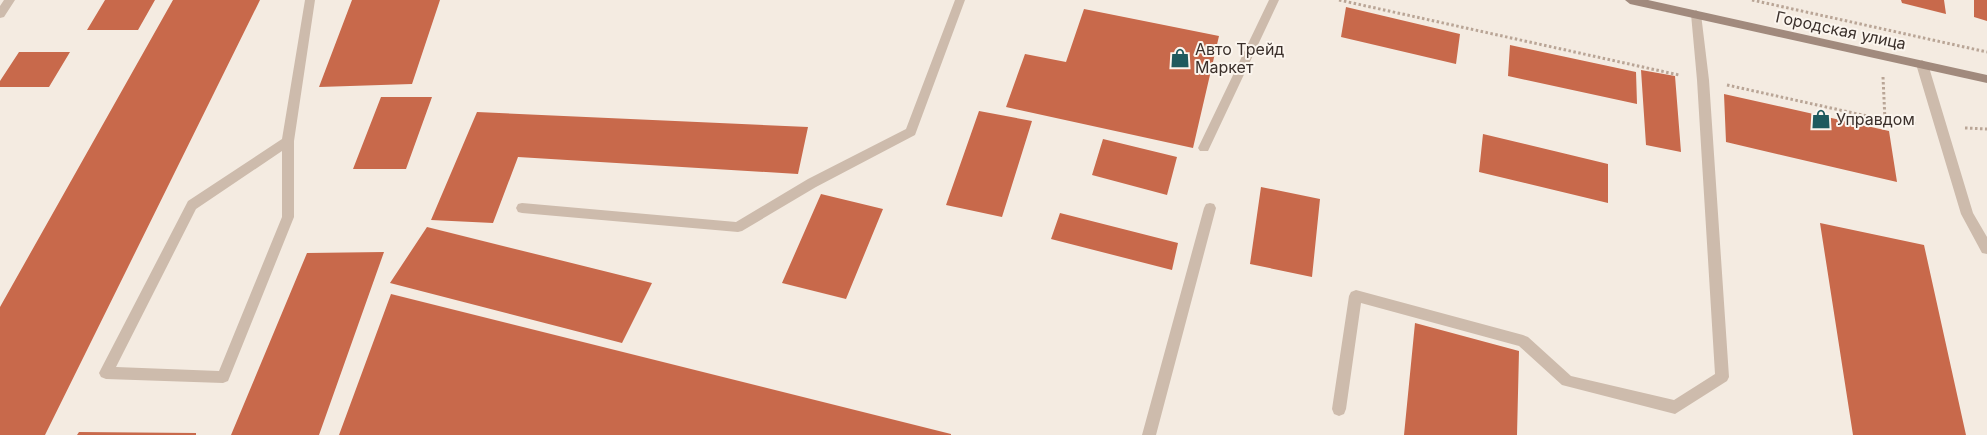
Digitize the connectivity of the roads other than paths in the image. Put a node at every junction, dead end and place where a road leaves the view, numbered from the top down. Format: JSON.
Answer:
{"nodes":[{"id":1,"x":10,"y":0,"type":"edge"},
{"id":2,"x":310,"y":0,"type":"edge"},
{"id":3,"x":960,"y":0,"type":"edge"},
{"id":4,"x":1274,"y":0,"type":"edge"},
{"id":5,"x":1630,"y":0,"type":"edge"},
{"id":6,"x":0,"y":14,"type":"edge"},
{"id":7,"x":1696,"y":14,"type":"junction"},
{"id":8,"x":1922,"y":64,"type":"junction"},
{"id":9,"x":1987,"y":78,"type":"edge"},
{"id":10,"x":288,"y":141,"type":"junction"},
{"id":11,"x":1204,"y":148,"type":"dead end"},
{"id":12,"x":522,"y":208,"type":"dead end"},
{"id":13,"x":1210,"y":208,"type":"dead end"},
{"id":14,"x":1987,"y":249,"type":"edge"},
{"id":15,"x":1339,"y":409,"type":"dead end"},
{"id":16,"x":1149,"y":435,"type":"edge"}],
"edges":[{"from":1,"to":6,"type":"street"},
{"from":2,"to":10,"type":"street"},
{"from":3,"to":12,"type":"street"},
{"from":4,"to":11,"type":"street"},
{"from":5,"to":7,"type":"main road","name":"Городская улица"},
{"from":7,"to":8,"type":"main road","name":"Городская улица"},
{"from":7,"to":15,"type":"street"},
{"from":8,"to":9,"type":"main road","name":"Городская улица"},
{"from":8,"to":14,"type":"street"},
{"from":10,"to":10,"type":"street"},
{"from":13,"to":16,"type":"street"}]}
